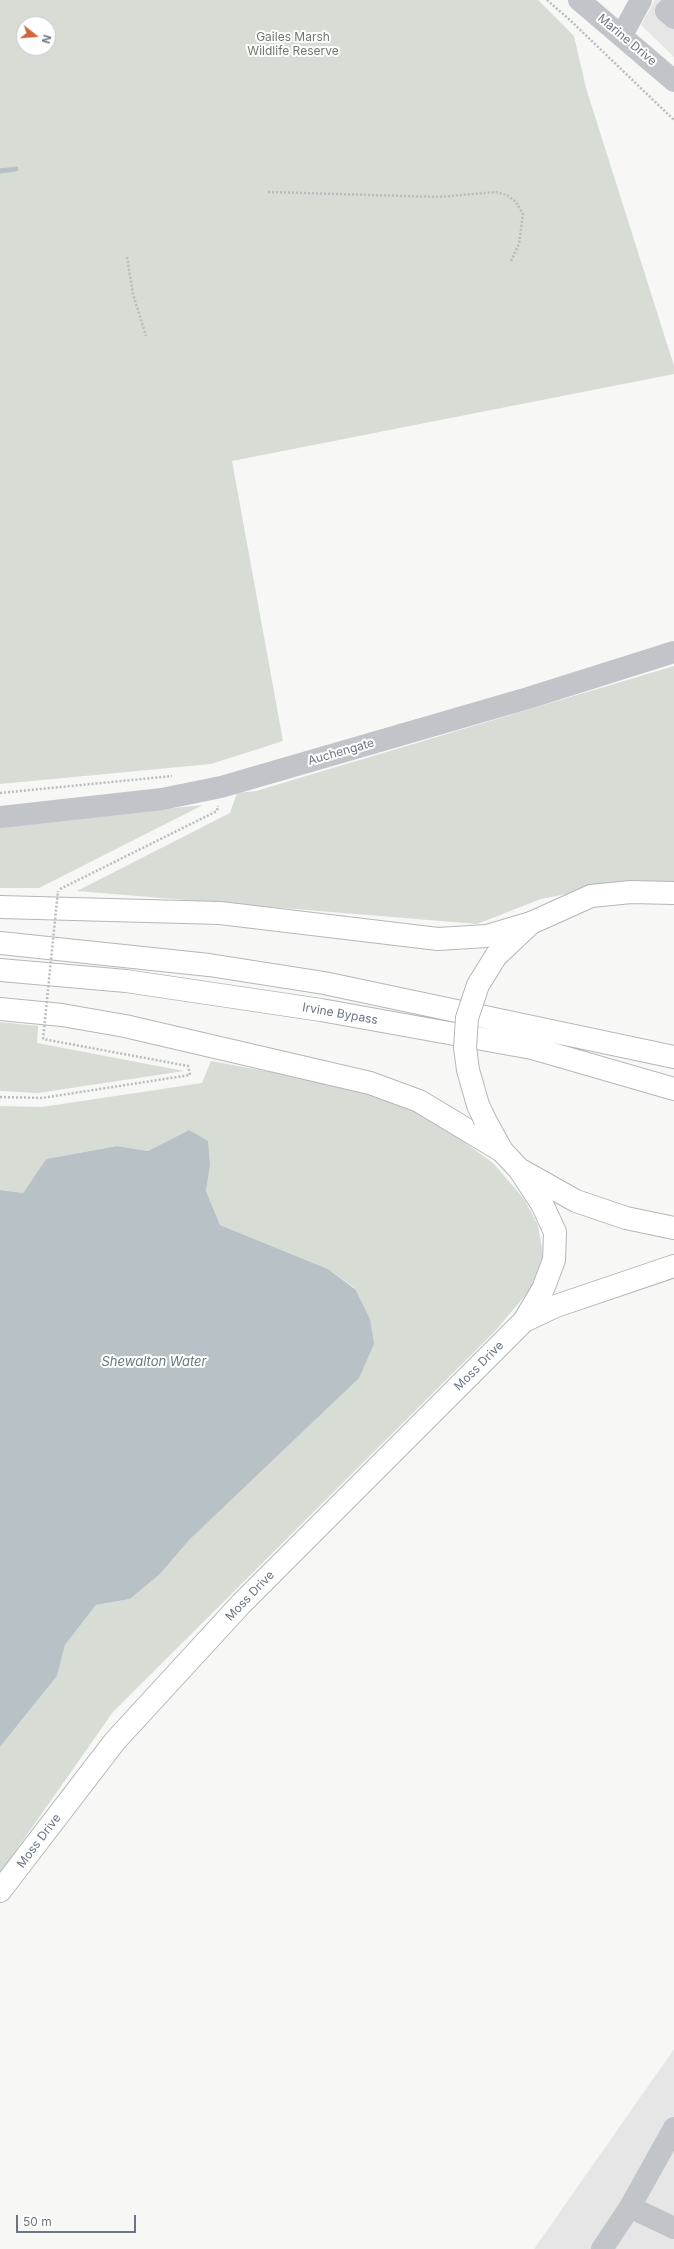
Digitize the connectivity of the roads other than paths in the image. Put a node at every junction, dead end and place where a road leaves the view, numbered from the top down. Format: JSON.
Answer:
{"nodes":[{"id":1,"x":579,"y":0,"type":"edge"},
{"id":2,"x":641,"y":0,"type":"edge"},
{"id":3,"x":674,"y":3,"type":"edge"},
{"id":4,"x":674,"y":18,"type":"edge"},
{"id":5,"x":622,"y":35,"type":"junction"},
{"id":6,"x":674,"y":81,"type":"edge"},
{"id":7,"x":674,"y":652,"type":"edge"},
{"id":8,"x":0,"y":817,"type":"edge"},
{"id":9,"x":674,"y":892,"type":"edge"},
{"id":10,"x":0,"y":907,"type":"edge"},
{"id":11,"x":531,"y":922,"type":"junction"},
{"id":12,"x":0,"y":943,"type":"edge"},
{"id":13,"x":0,"y":970,"type":"edge"},
{"id":14,"x":0,"y":1009,"type":"edge"},
{"id":15,"x":674,"y":1057,"type":"edge"},
{"id":16,"x":674,"y":1089,"type":"edge"},
{"id":17,"x":502,"y":1151,"type":"junction"},
{"id":18,"x":519,"y":1169,"type":"junction"},
{"id":19,"x":674,"y":1228,"type":"edge"},
{"id":20,"x":674,"y":1266,"type":"edge"},
{"id":21,"x":524,"y":1321,"type":"junction"},
{"id":22,"x":0,"y":1891,"type":"edge"},
{"id":23,"x":674,"y":2128,"type":"edge"},
{"id":24,"x":630,"y":2207,"type":"junction"},
{"id":25,"x":674,"y":2228,"type":"edge"},
{"id":26,"x":602,"y":2249,"type":"edge"}],
"edges":[{"from":1,"to":5,"type":"street","name":"Marine Drive"},
{"from":2,"to":5,"type":"street"},
{"from":3,"to":4,"type":"street"},
{"from":5,"to":6,"type":"street","name":"Marine Drive"},
{"from":7,"to":8,"type":"street","name":"Auchengate"},
{"from":9,"to":11,"type":"main road"},
{"from":10,"to":11,"type":"main road"},
{"from":11,"to":17,"type":"main road","bridge":true},
{"from":12,"to":15,"type":"main road"},
{"from":13,"to":16,"type":"main road","name":"Irvine Bypass"},
{"from":14,"to":17,"type":"main road"},
{"from":17,"to":18,"type":"main road"},
{"from":18,"to":19,"type":"main road"},
{"from":18,"to":21,"type":"main road","name":"Moss Drive"},
{"from":20,"to":21,"type":"main road","name":"Moss Drive"},
{"from":21,"to":22,"type":"main road","name":"Moss Drive"},
{"from":23,"to":24,"type":"street"},
{"from":24,"to":25,"type":"street"},
{"from":24,"to":26,"type":"street"}]}
